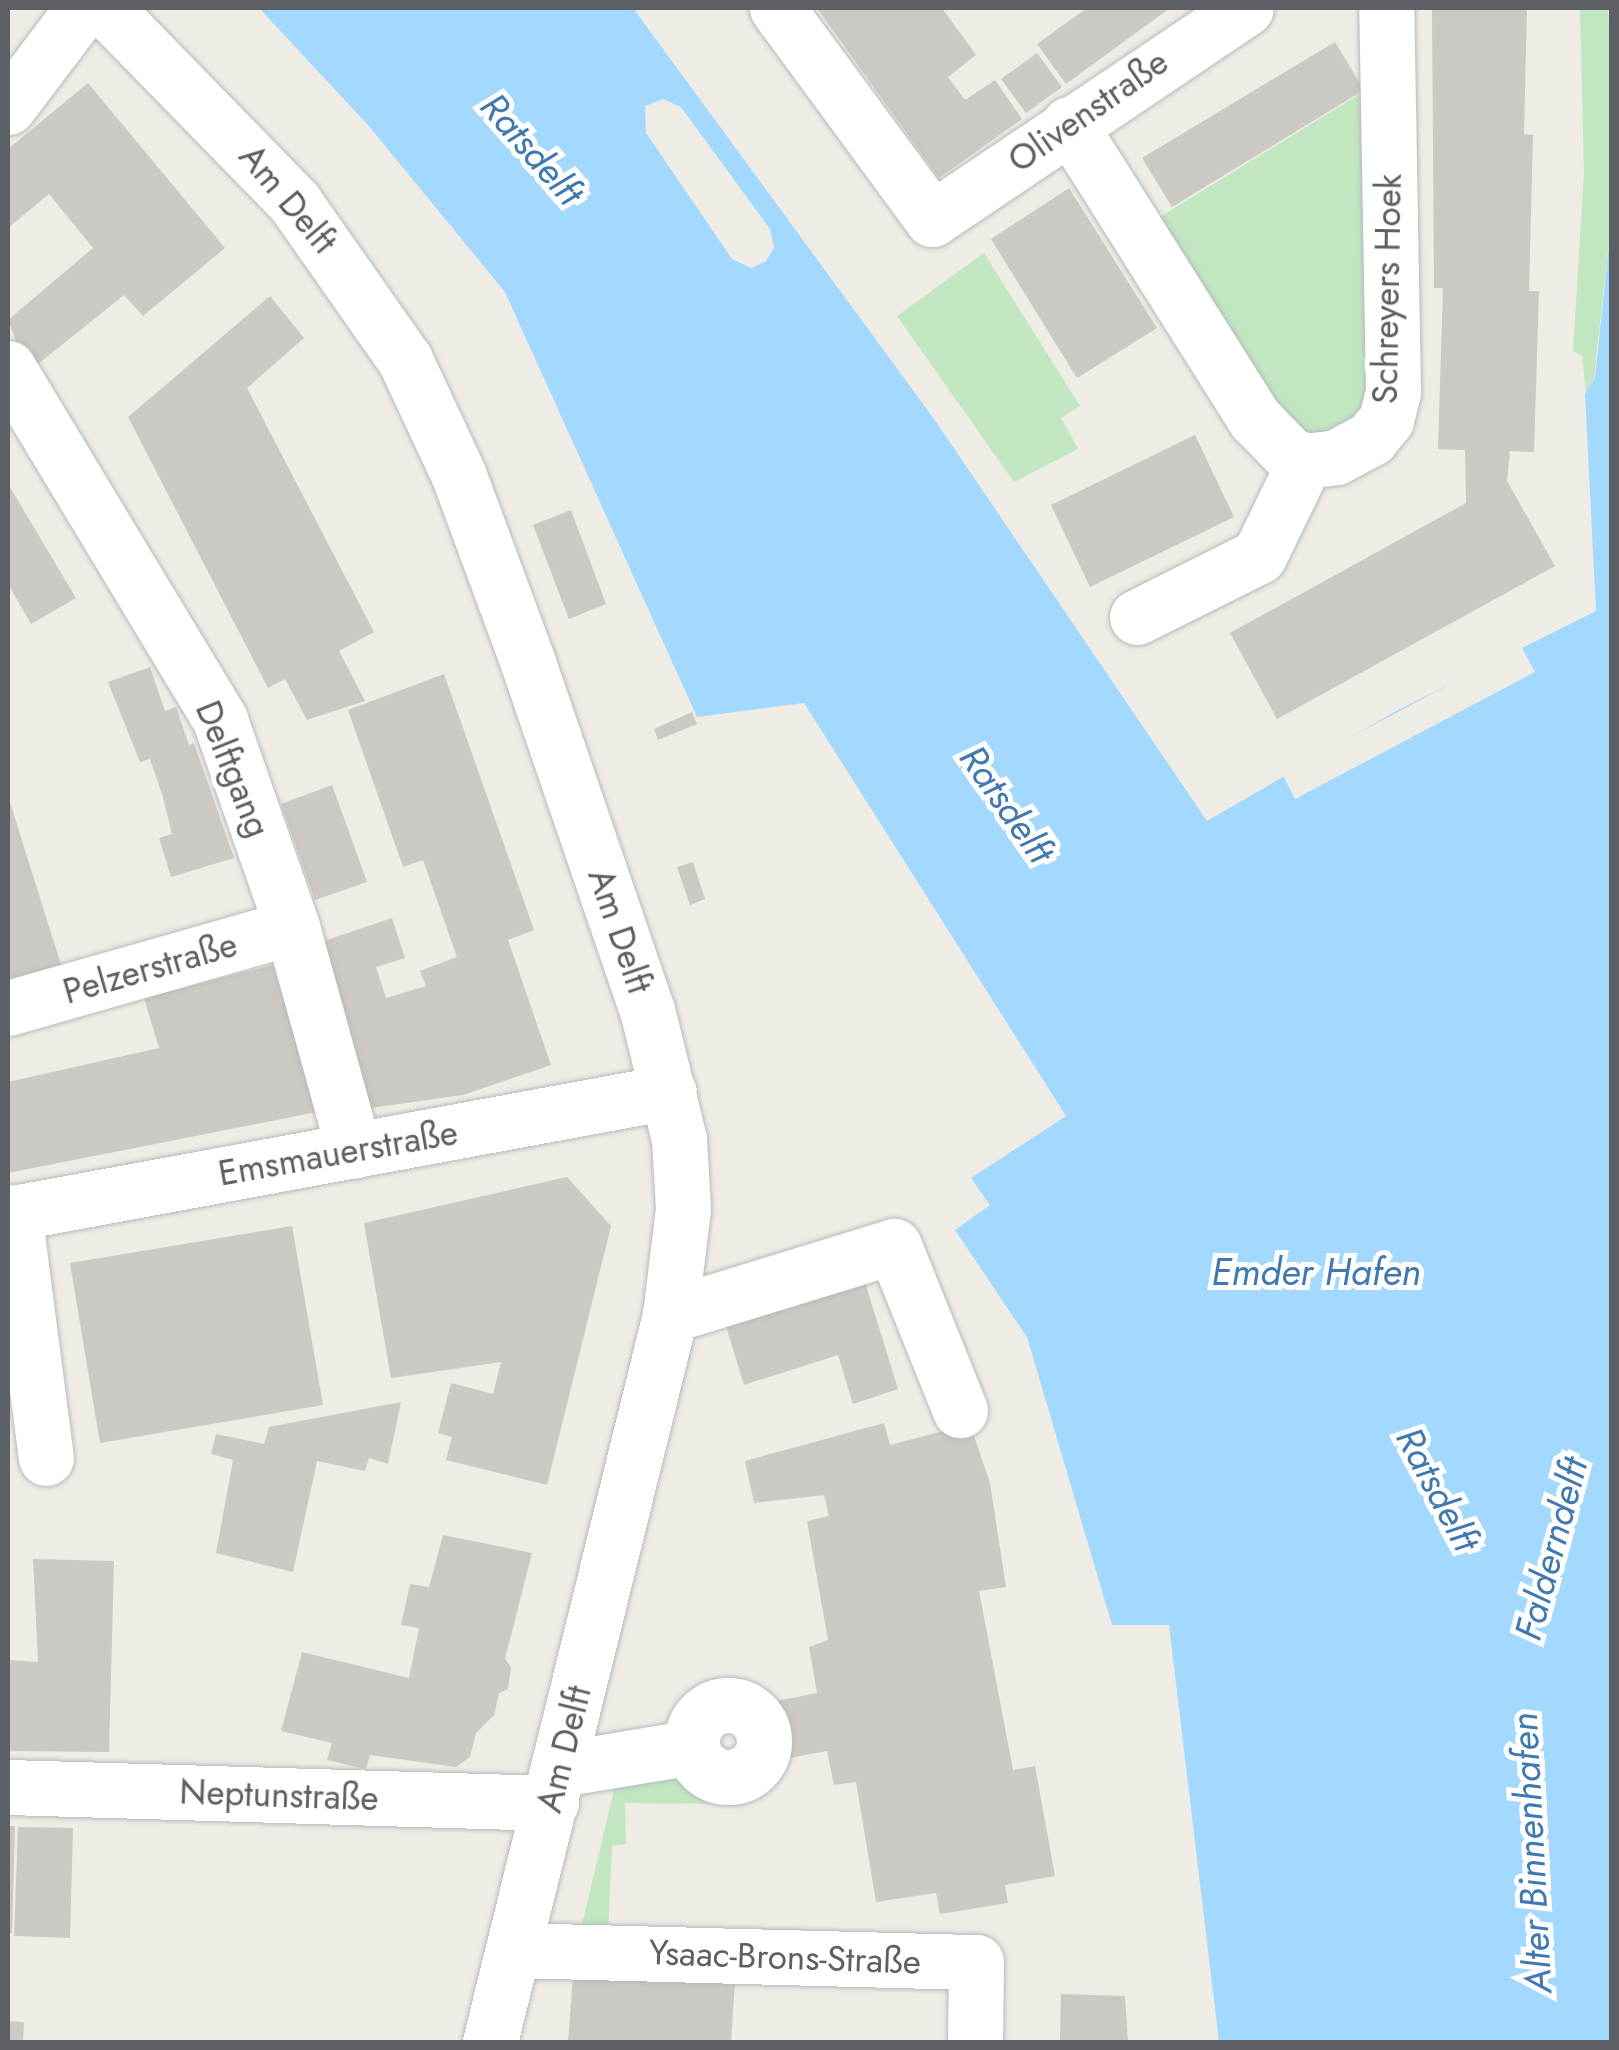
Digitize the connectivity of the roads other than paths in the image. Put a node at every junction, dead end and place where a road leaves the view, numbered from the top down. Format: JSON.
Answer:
{"nodes":[{"id":1,"x":83,"y":8,"type":"edge"},
{"id":2,"x":106,"y":8,"type":"edge"},
{"id":3,"x":778,"y":8,"type":"edge"},
{"id":4,"x":1386,"y":8,"type":"edge"},
{"id":5,"x":1234,"y":10,"type":"edge"},
{"id":6,"x":8,"y":107,"type":"edge"},
{"id":7,"x":1069,"y":124,"type":"junction"},
{"id":8,"x":8,"y":368,"type":"edge"},
{"id":9,"x":1305,"y":462,"type":"junction"},
{"id":10,"x":1137,"y":618,"type":"dead end"},
{"id":11,"x":292,"y":927,"type":"junction"},
{"id":12,"x":8,"y":1008,"type":"edge"},
{"id":13,"x":669,"y":1092,"type":"junction"},
{"id":14,"x":354,"y":1151,"type":"junction"},
{"id":15,"x":11,"y":1213,"type":"edge"},
{"id":16,"x":670,"y":1315,"type":"junction"},
{"id":17,"x":960,"y":1410,"type":"dead end"},
{"id":18,"x":46,"y":1458,"type":"dead end"},
{"id":19,"x":692,"y":1748,"type":"dead end"},
{"id":20,"x":556,"y":1786,"type":"junction"},
{"id":21,"x":8,"y":1787,"type":"edge"},
{"id":22,"x":510,"y":1963,"type":"junction"},
{"id":23,"x":464,"y":2042,"type":"edge"},
{"id":24,"x":490,"y":2042,"type":"edge"},
{"id":25,"x":975,"y":2042,"type":"edge"}],
"edges":[{"from":1,"to":6,"type":"street"},
{"from":2,"to":13,"type":"street","name":"Am Delft"},
{"from":3,"to":7,"type":"street","name":"Olivenstraße"},
{"from":4,"to":9,"type":"street","name":"Schreyers Hoek"},
{"from":5,"to":7,"type":"street","name":"Olivenstraße"},
{"from":7,"to":9,"type":"street"},
{"from":8,"to":11,"type":"street","name":"Delftgang"},
{"from":9,"to":10,"type":"street"},
{"from":11,"to":12,"type":"street","name":"Pelzerstraße"},
{"from":11,"to":14,"type":"street","name":"Delftgang"},
{"from":13,"to":14,"type":"street","name":"Emsmauerstraße"},
{"from":13,"to":16,"type":"street","name":"Am Delft"},
{"from":14,"to":15,"type":"street","name":"Emsmauerstraße"},
{"from":15,"to":18,"type":"street"},
{"from":16,"to":17,"type":"street"},
{"from":16,"to":20,"type":"street","name":"Am Delft"},
{"from":19,"to":20,"type":"street","name":"Neptunstraße"},
{"from":20,"to":21,"type":"street","name":"Neptunstraße"},
{"from":20,"to":22,"type":"street","name":"Am Delft"},
{"from":22,"to":23,"type":"street"},
{"from":22,"to":24,"type":"street","name":"Am Delft"},
{"from":22,"to":25,"type":"street","name":"Ysaac-Brons-Straße"}]}
